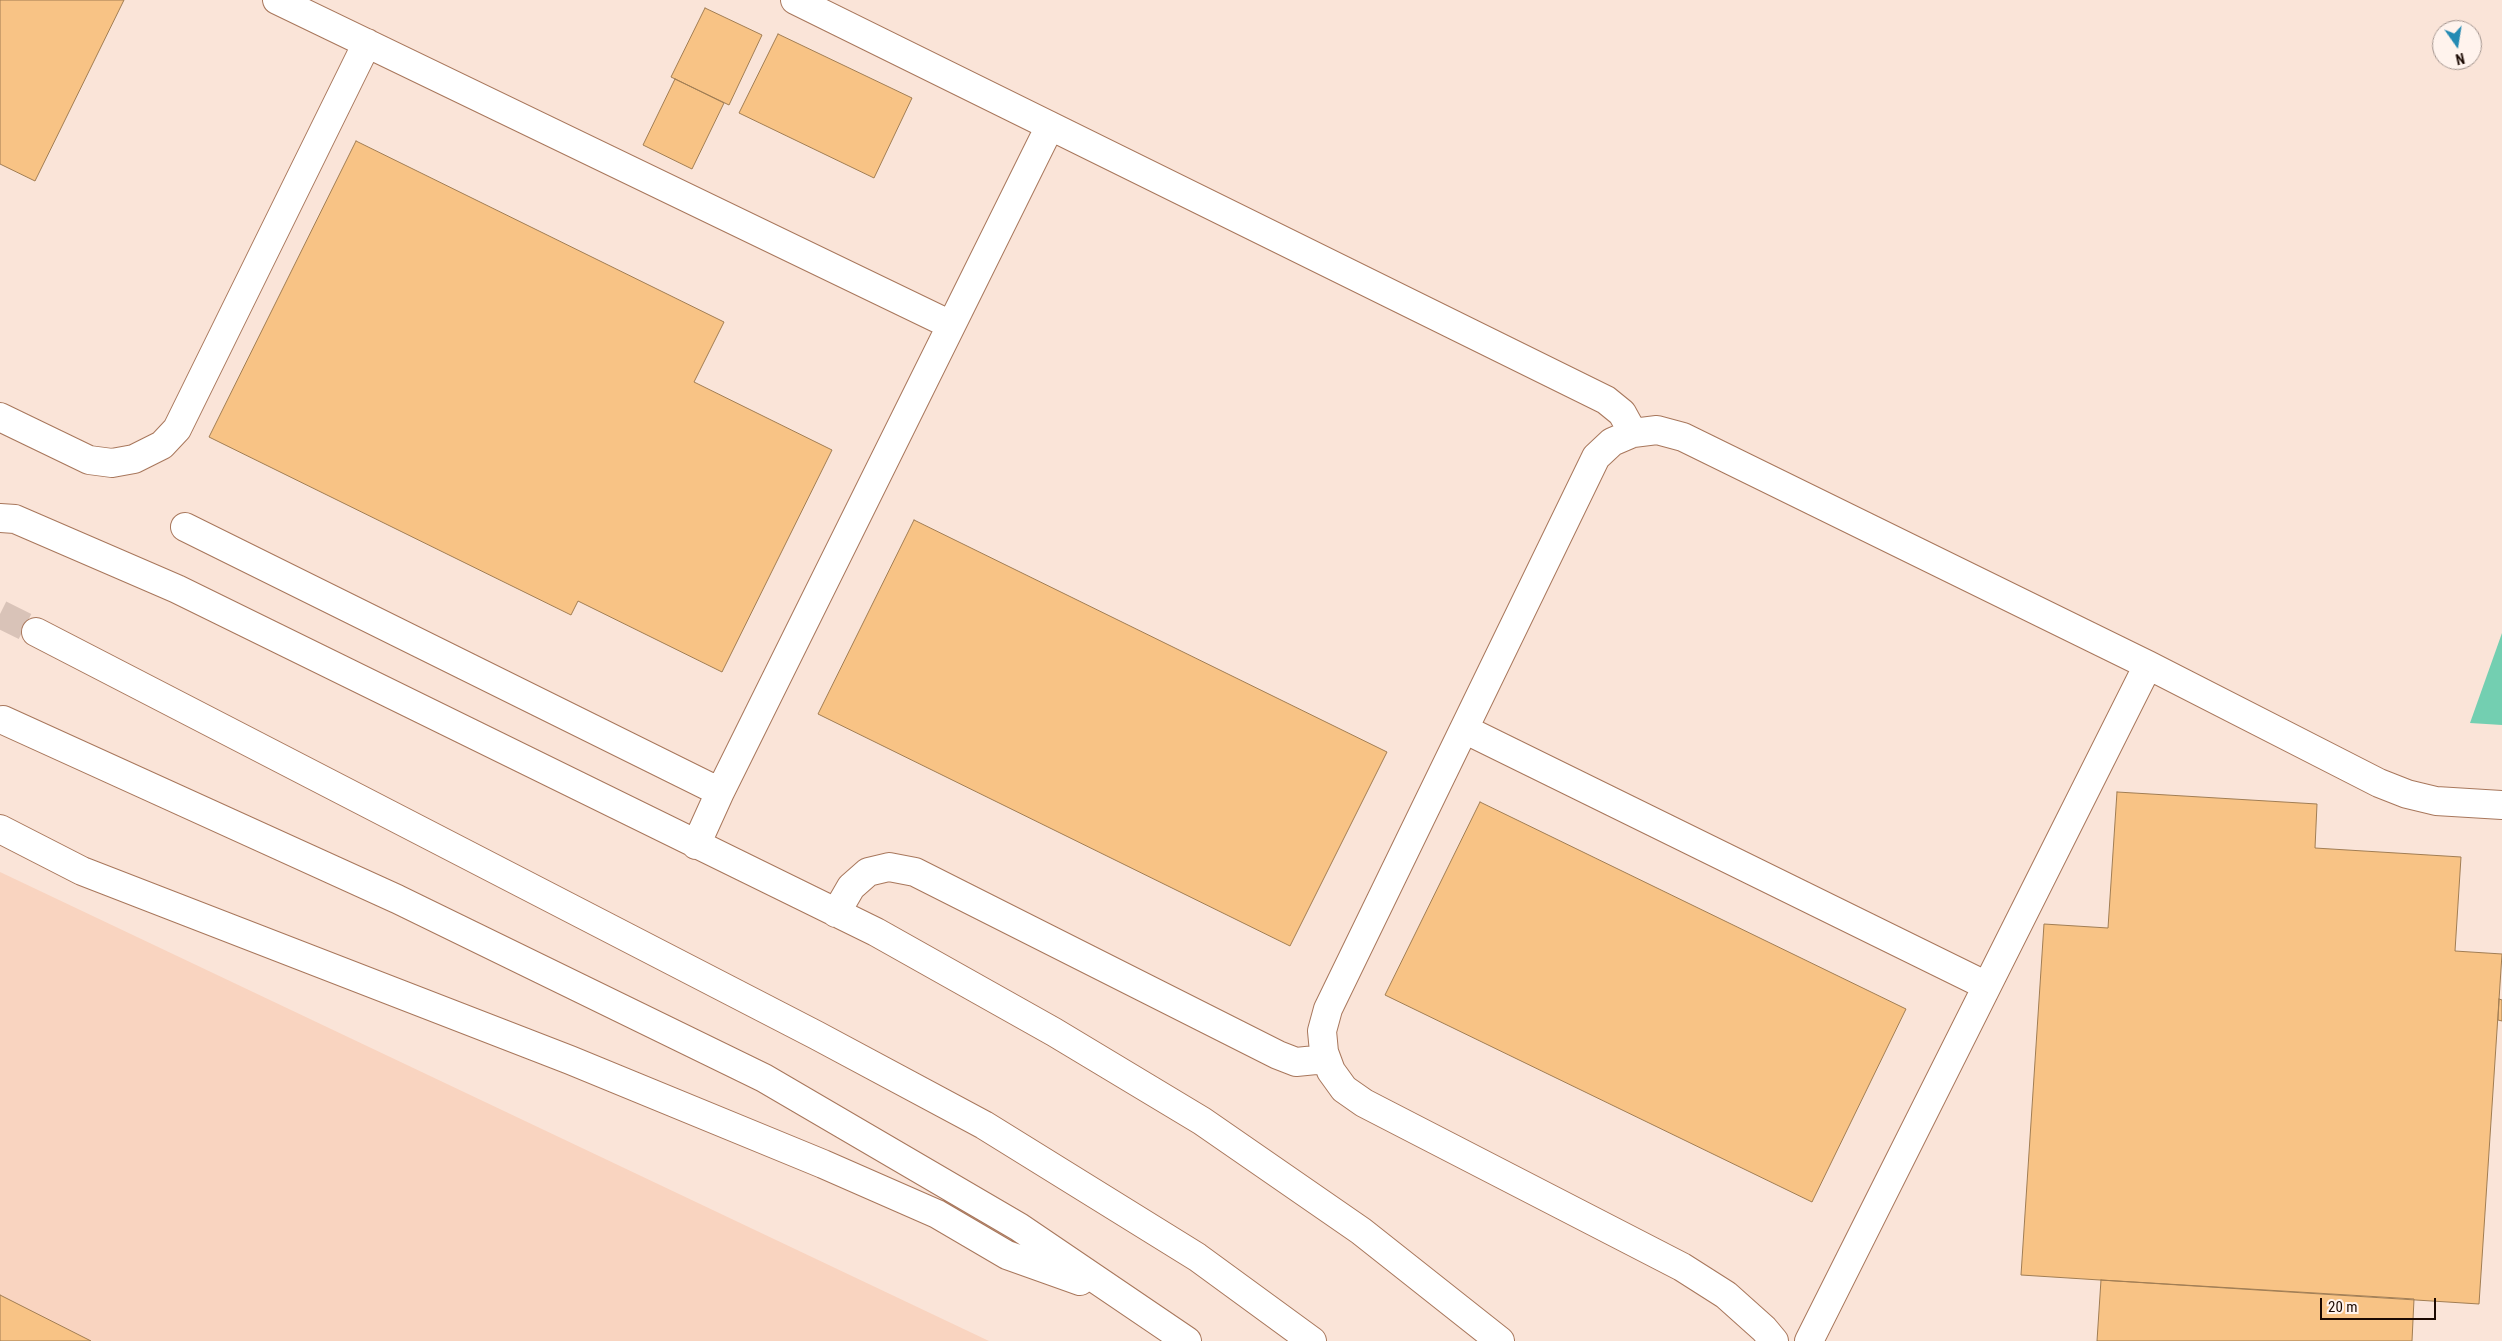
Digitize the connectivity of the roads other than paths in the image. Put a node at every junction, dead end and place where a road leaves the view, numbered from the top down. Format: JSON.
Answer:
{"nodes":[{"id":1,"x":277,"y":0,"type":"edge"},
{"id":2,"x":795,"y":0,"type":"edge"},
{"id":3,"x":367,"y":43,"type":"junction"},
{"id":4,"x":1050,"y":126,"type":"junction"},
{"id":5,"x":951,"y":325,"type":"junction"},
{"id":6,"x":0,"y":417,"type":"edge"},
{"id":7,"x":1633,"y":433,"type":"junction"},
{"id":8,"x":0,"y":518,"type":"edge"},
{"id":9,"x":185,"y":527,"type":"dead end"},
{"id":10,"x":36,"y":632,"type":"tunnel mouth"},
{"id":11,"x":2148,"y":665,"type":"junction"},
{"id":12,"x":3,"y":720,"type":"dead end"},
{"id":13,"x":1464,"y":729,"type":"junction"},
{"id":14,"x":720,"y":792,"type":"junction"},
{"id":15,"x":2502,"y":805,"type":"edge"},
{"id":16,"x":0,"y":829,"type":"edge"},
{"id":17,"x":696,"y":844,"type":"junction"},
{"id":18,"x":836,"y":913,"type":"junction"},
{"id":19,"x":1987,"y":986,"type":"junction"},
{"id":20,"x":1326,"y":1059,"type":"junction"},
{"id":21,"x":1119,"y":1294,"type":"junction"},
{"id":22,"x":1187,"y":1341,"type":"edge"},
{"id":23,"x":1312,"y":1341,"type":"edge"},
{"id":24,"x":1500,"y":1341,"type":"edge"},
{"id":25,"x":1774,"y":1341,"type":"edge"},
{"id":26,"x":1809,"y":1341,"type":"edge"}],
"edges":[{"from":1,"to":3,"type":"street"},
{"from":2,"to":4,"type":"street"},
{"from":3,"to":5,"type":"street"},
{"from":3,"to":6,"type":"street"},
{"from":4,"to":5,"type":"street"},
{"from":4,"to":7,"type":"street"},
{"from":5,"to":14,"type":"street"},
{"from":7,"to":11,"type":"street"},
{"from":7,"to":13,"type":"street"},
{"from":8,"to":17,"type":"street"},
{"from":9,"to":14,"type":"street"},
{"from":10,"to":23,"type":"street"},
{"from":11,"to":15,"type":"street"},
{"from":11,"to":19,"type":"street"},
{"from":12,"to":21,"type":"street"},
{"from":13,"to":19,"type":"street"},
{"from":13,"to":20,"type":"street"},
{"from":14,"to":17,"type":"street"},
{"from":16,"to":21,"type":"street"},
{"from":17,"to":18,"type":"street"},
{"from":18,"to":20,"type":"street"},
{"from":18,"to":24,"type":"street"},
{"from":19,"to":26,"type":"street"},
{"from":20,"to":25,"type":"street"},
{"from":21,"to":22,"type":"street"}]}
